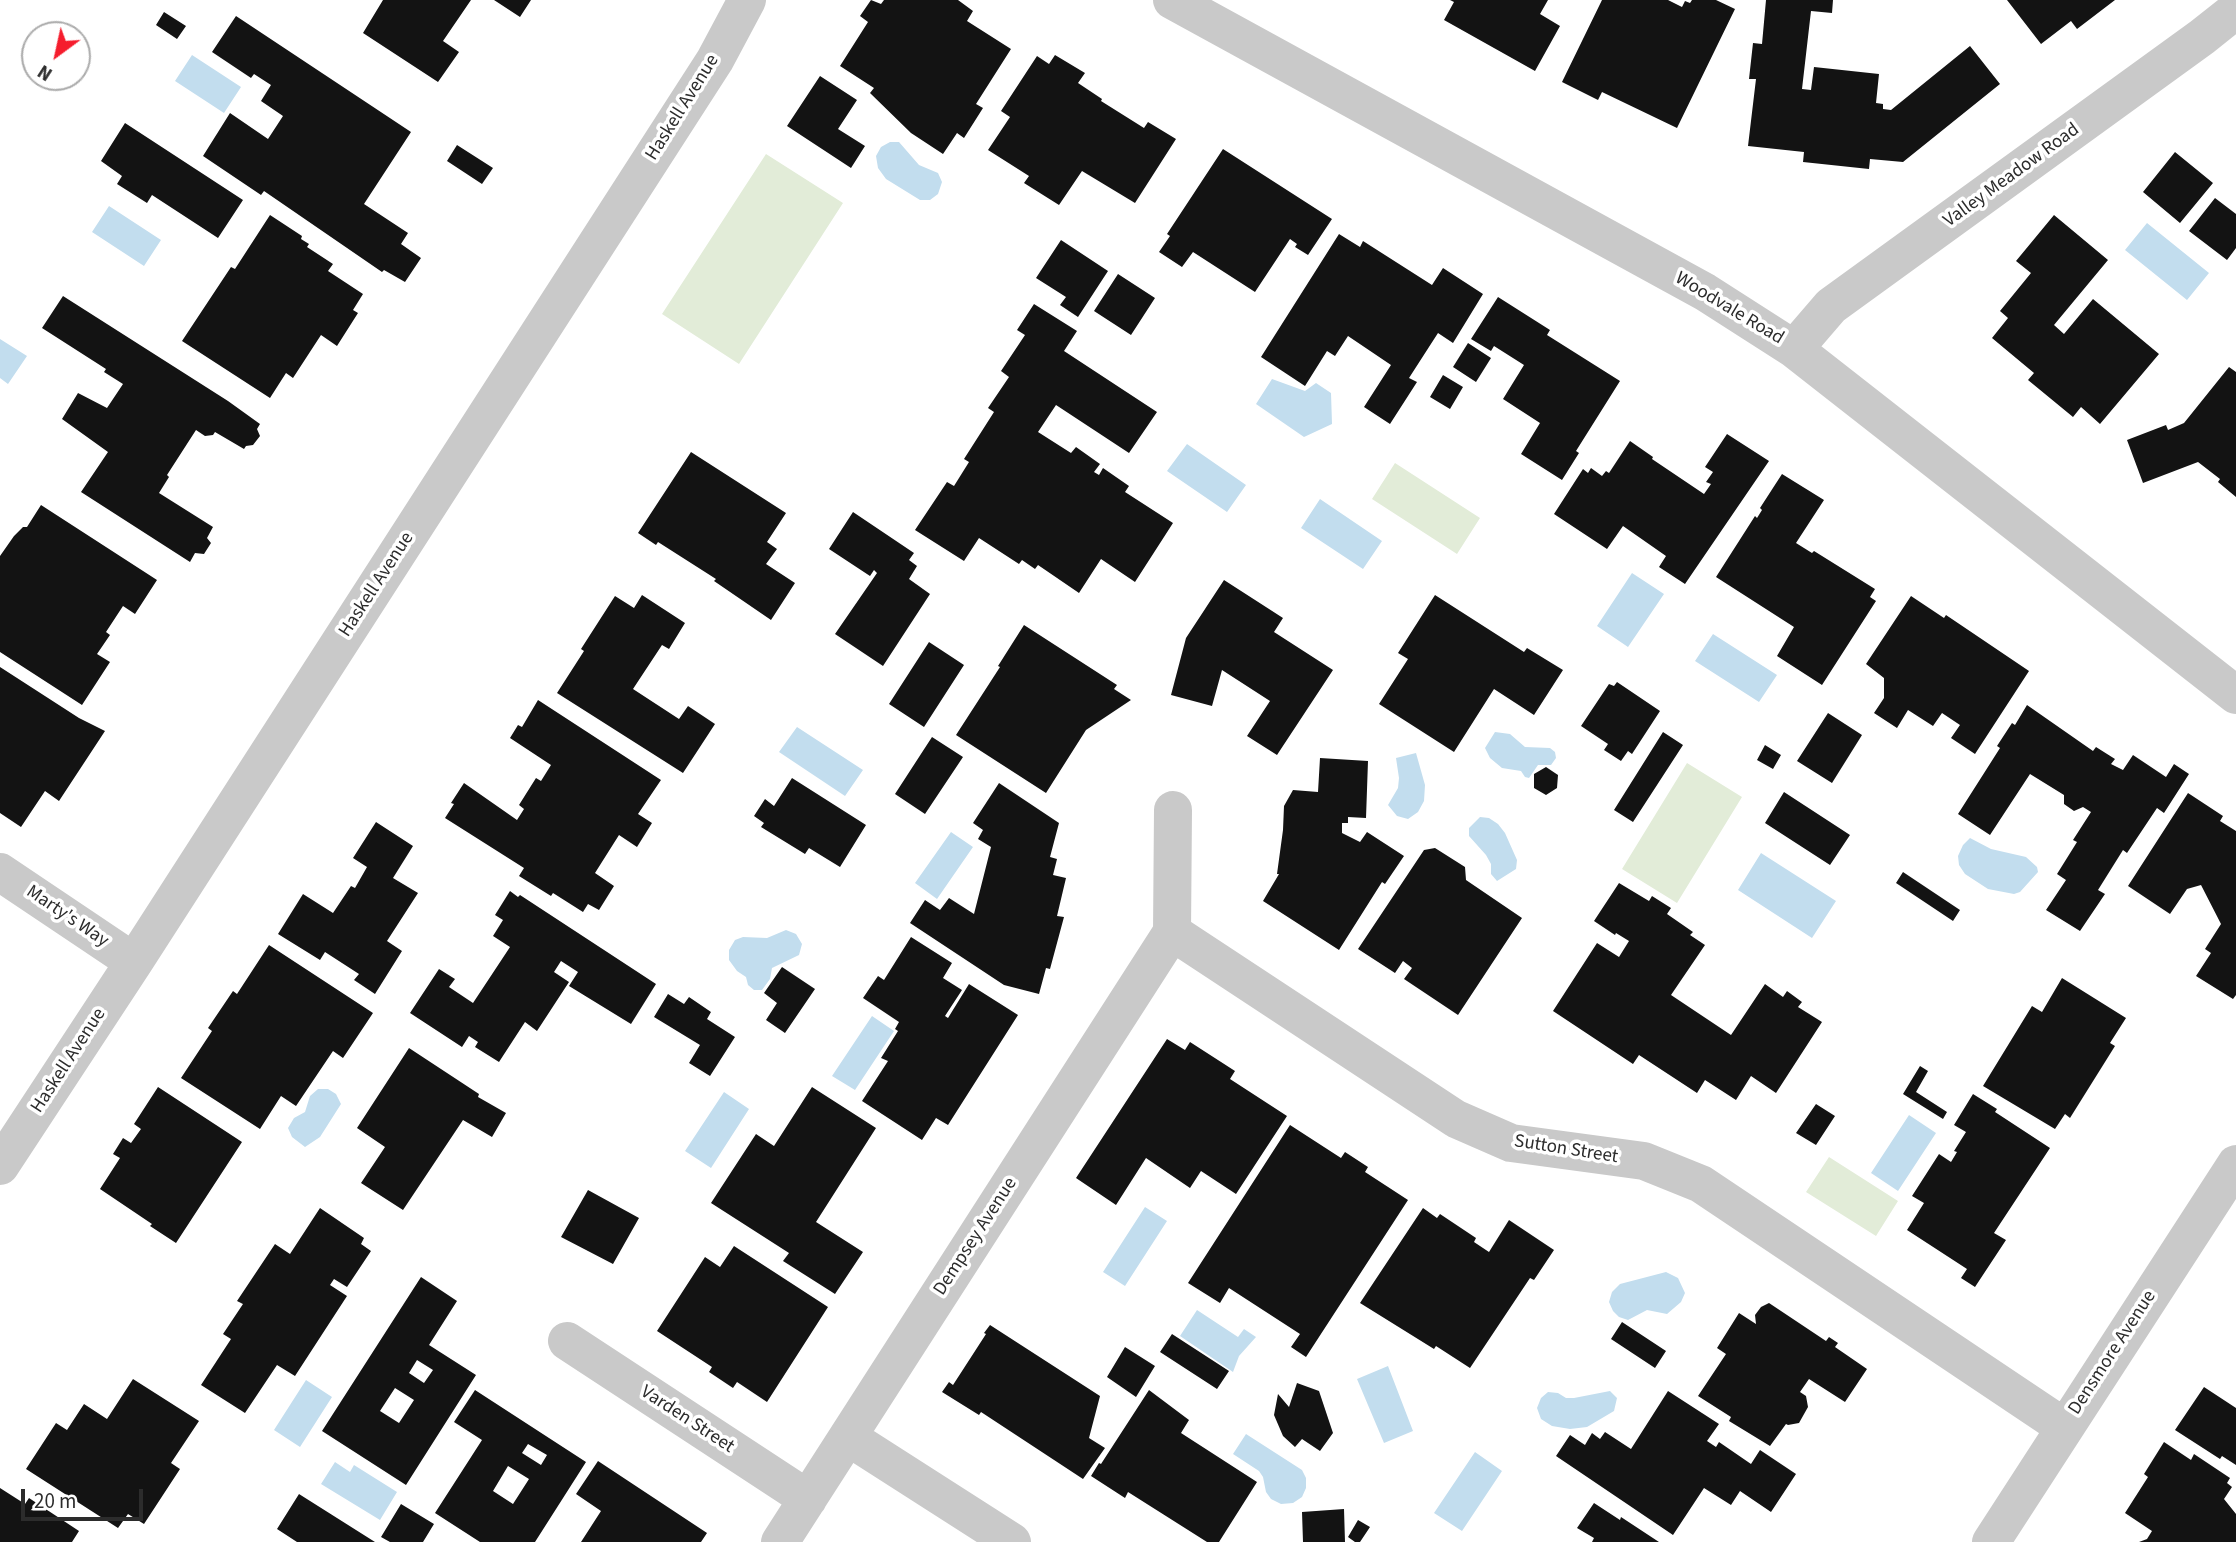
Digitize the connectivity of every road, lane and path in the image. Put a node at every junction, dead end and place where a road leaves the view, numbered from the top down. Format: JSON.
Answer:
{"nodes":[{"id":1,"x":747,"y":0,"type":"edge"},
{"id":2,"x":1172,"y":0,"type":"edge"},
{"id":3,"x":2236,"y":10,"type":"edge"},
{"id":4,"x":1794,"y":349,"type":"junction"},
{"id":5,"x":2236,"y":695,"type":"edge"},
{"id":6,"x":1173,"y":810,"type":"dead end"},
{"id":7,"x":0,"y":872,"type":"edge"},
{"id":8,"x":1172,"y":932,"type":"junction"},
{"id":9,"x":134,"y":962,"type":"junction"},
{"id":10,"x":2236,"y":1164,"type":"edge"},
{"id":11,"x":0,"y":1166,"type":"edge"},
{"id":12,"x":567,"y":1341,"type":"dead end"},
{"id":13,"x":2064,"y":1427,"type":"junction"},
{"id":14,"x":848,"y":1437,"type":"junction"},
{"id":15,"x":808,"y":1499,"type":"junction"},
{"id":16,"x":780,"y":1542,"type":"edge"},
{"id":17,"x":1012,"y":1542,"type":"edge"},
{"id":18,"x":1991,"y":1542,"type":"edge"}],
"edges":[{"from":1,"to":9,"type":"street","name":"Haskell Avenue"},
{"from":2,"to":4,"type":"street","name":"Woodvale Road"},
{"from":3,"to":4,"type":"street","name":"Valley Meadow Road"},
{"from":4,"to":5,"type":"street","name":"Woodvale Road"},
{"from":6,"to":8,"type":"street"},
{"from":7,"to":9,"type":"street","name":"Marty's Way"},
{"from":8,"to":13,"type":"street","name":"Sutton Street"},
{"from":8,"to":14,"type":"street","name":"Dempsey Avenue"},
{"from":9,"to":11,"type":"street","name":"Haskell Avenue"},
{"from":10,"to":13,"type":"street","name":"Densmore Avenue"},
{"from":12,"to":15,"type":"street","name":"Varden Street"},
{"from":13,"to":18,"type":"street","name":"Densmore Avenue"},
{"from":14,"to":15,"type":"street","name":"Dempsey Avenue"},
{"from":14,"to":17,"type":"street"},
{"from":15,"to":16,"type":"street","name":"Dempsey Avenue"}]}
